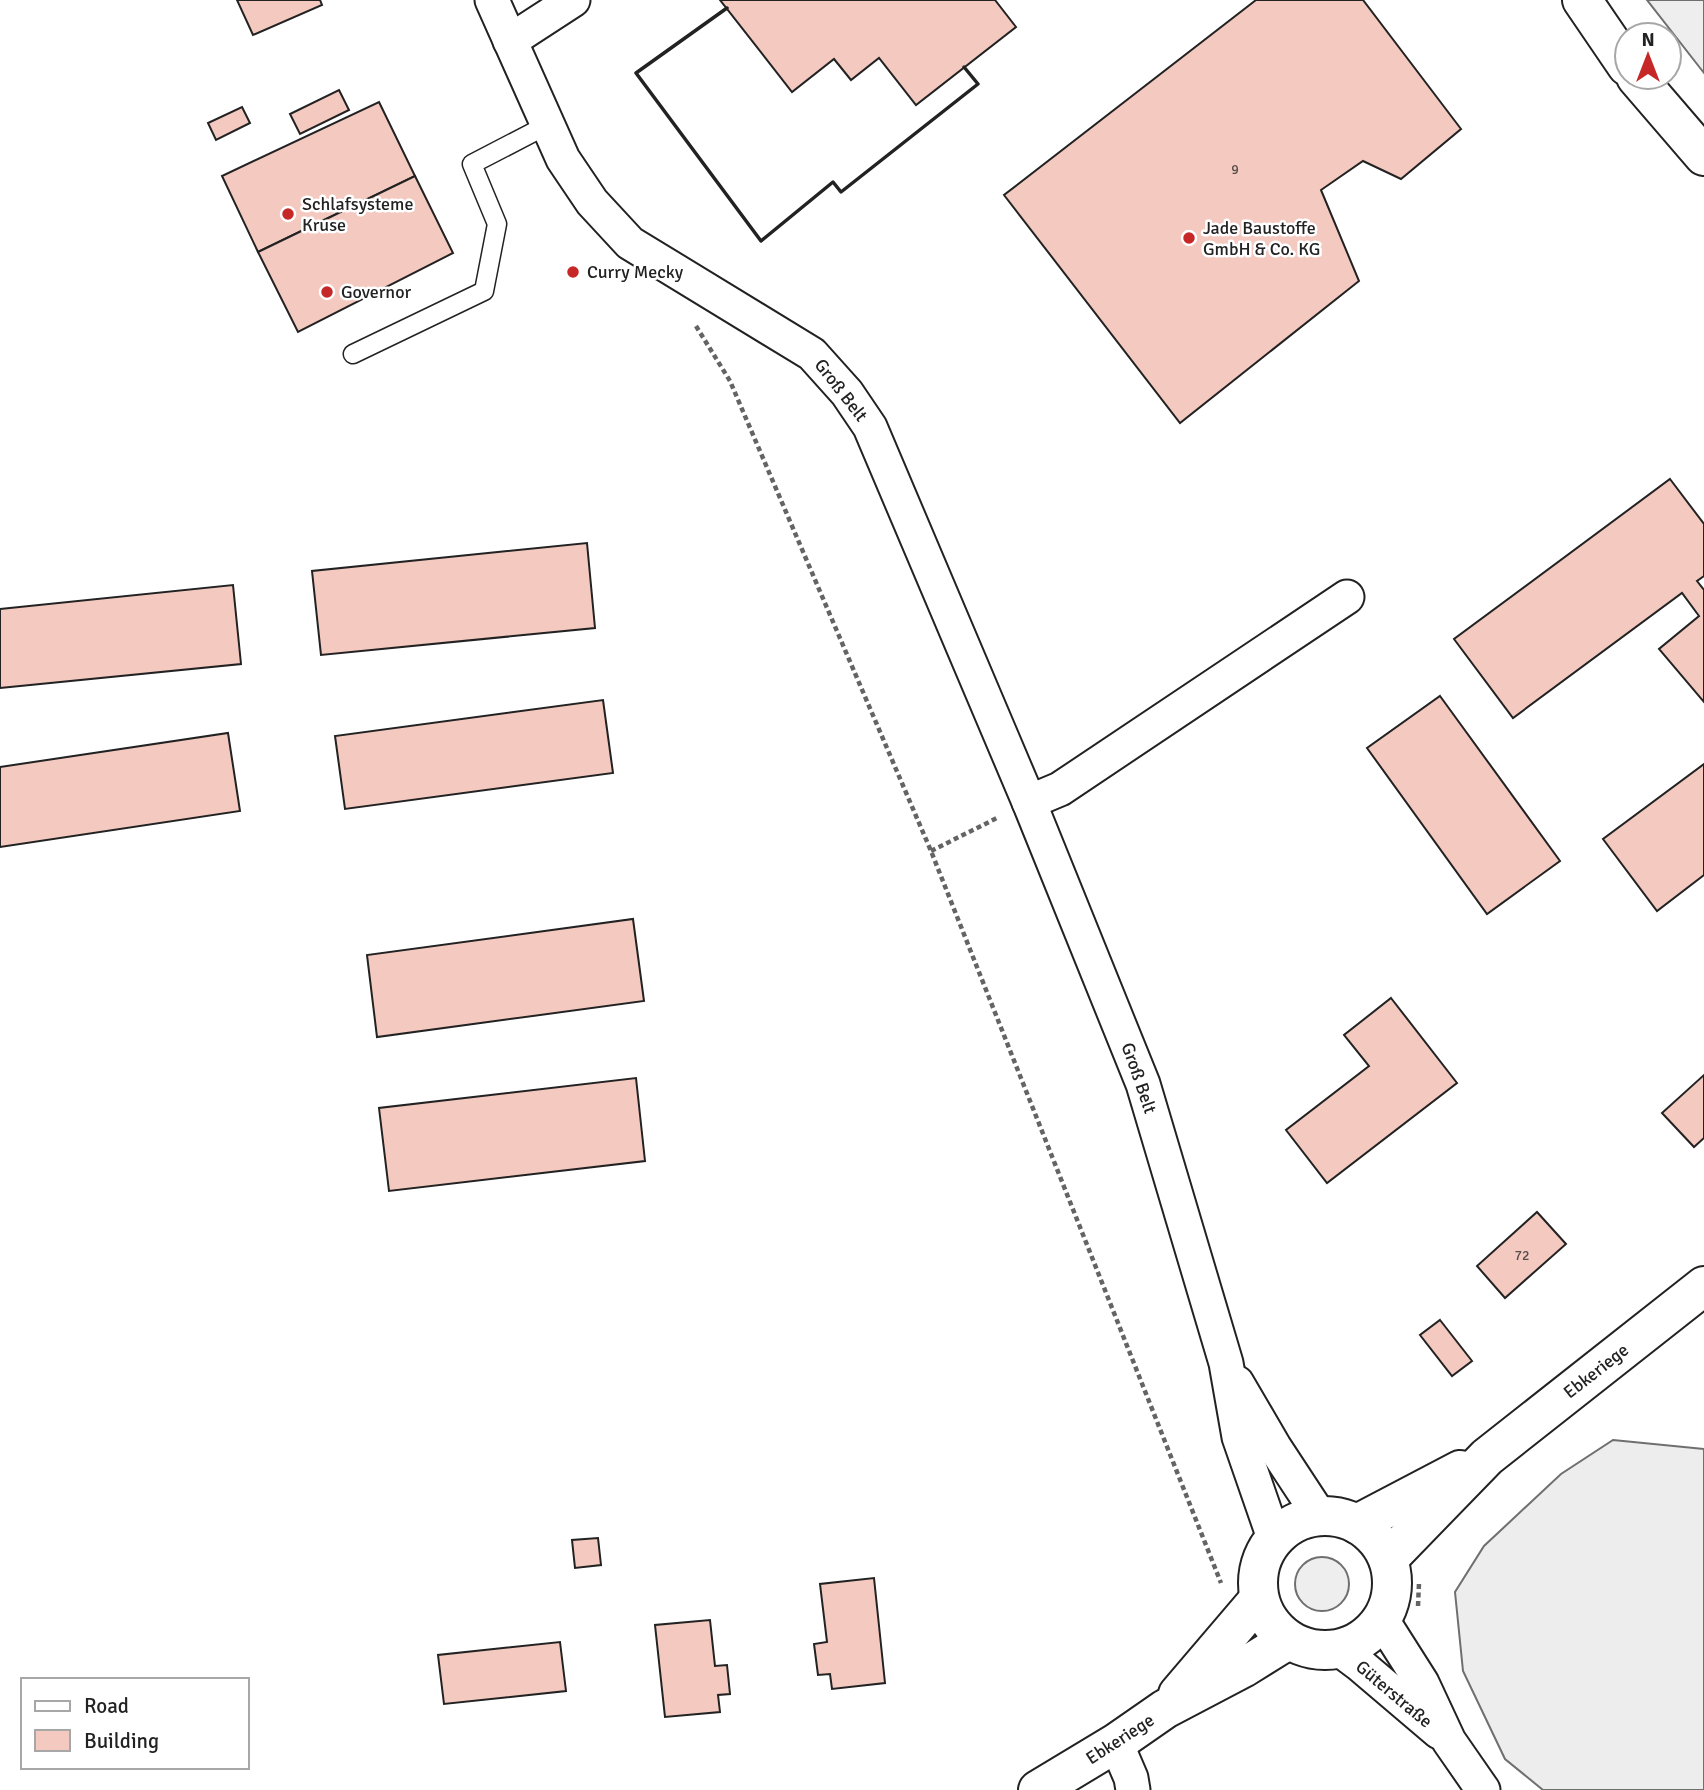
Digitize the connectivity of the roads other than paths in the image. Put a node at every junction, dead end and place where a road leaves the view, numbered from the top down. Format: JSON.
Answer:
{"nodes":[{"id":1,"x":492,"y":0,"type":"edge"},
{"id":2,"x":573,"y":0,"type":"edge"},
{"id":3,"x":1582,"y":0,"type":"edge"},
{"id":4,"x":510,"y":40,"type":"junction"},
{"id":5,"x":1613,"y":45,"type":"edge"},
{"id":6,"x":1648,"y":91,"type":"edge"},
{"id":7,"x":550,"y":124,"type":"junction"},
{"id":8,"x":1704,"y":156,"type":"edge"},
{"id":9,"x":353,"y":354,"type":"dead end"},
{"id":10,"x":1348,"y":597,"type":"dead end"},
{"id":11,"x":1029,"y":802,"type":"junction"},
{"id":12,"x":1704,"y":1286,"type":"edge"},
{"id":13,"x":1226,"y":1363,"type":"junction"},
{"id":14,"x":1487,"y":1457,"type":"junction"},
{"id":15,"x":1319,"y":1516,"type":"junction"},
{"id":16,"x":1357,"y":1524,"type":"junction"},
{"id":17,"x":1275,"y":1538,"type":"junction"},
{"id":18,"x":1404,"y":1569,"type":"junction"},
{"id":19,"x":1242,"y":1596,"type":"junction"},
{"id":20,"x":1399,"y":1617,"type":"junction"},
{"id":21,"x":1288,"y":1640,"type":"junction"},
{"id":22,"x":1339,"y":1649,"type":"junction"},
{"id":23,"x":1165,"y":1709,"type":"junction"},
{"id":24,"x":1449,"y":1741,"type":"junction"},
{"id":25,"x":1116,"y":1743,"type":"junction"},
{"id":26,"x":1038,"y":1790,"type":"edge"},
{"id":27,"x":1132,"y":1790,"type":"edge"},
{"id":28,"x":1483,"y":1790,"type":"edge"}],
"edges":[{"from":1,"to":4,"type":"street","name":"Groß Belt"},
{"from":2,"to":4,"type":"street"},
{"from":3,"to":5,"type":"street"},
{"from":4,"to":7,"type":"street","name":"Groß Belt"},
{"from":6,"to":8,"type":"street"},
{"from":7,"to":9,"type":"lane"},
{"from":7,"to":11,"type":"street","name":"Groß Belt"},
{"from":10,"to":11,"type":"street"},
{"from":11,"to":13,"type":"street","name":"Groß Belt"},
{"from":12,"to":14,"type":"street","name":"Ebkeriege"},
{"from":13,"to":15,"type":"street","name":"Groß Belt"},
{"from":13,"to":17,"type":"street","name":"Groß Belt"},
{"from":14,"to":16,"type":"street","name":"Ebkeriege"},
{"from":14,"to":18,"type":"street","name":"Ebkeriege"},
{"from":15,"to":16,"type":"street"},
{"from":15,"to":17,"type":"street"},
{"from":16,"to":18,"type":"street"},
{"from":17,"to":19,"type":"street"},
{"from":18,"to":20,"type":"street"},
{"from":19,"to":21,"type":"street"},
{"from":19,"to":23,"type":"street","name":"Ebkeriege"},
{"from":20,"to":22,"type":"street"},
{"from":20,"to":24,"type":"street","name":"Güterstraße"},
{"from":21,"to":22,"type":"street"},
{"from":21,"to":23,"type":"street","name":"Ebkeriege"},
{"from":22,"to":24,"type":"street","name":"Güterstraße"},
{"from":23,"to":25,"type":"street","name":"Ebkeriege"},
{"from":24,"to":28,"type":"street","name":"Güterstraße"},
{"from":25,"to":26,"type":"street","name":"Ebkeriege"},
{"from":25,"to":27,"type":"street"}]}
